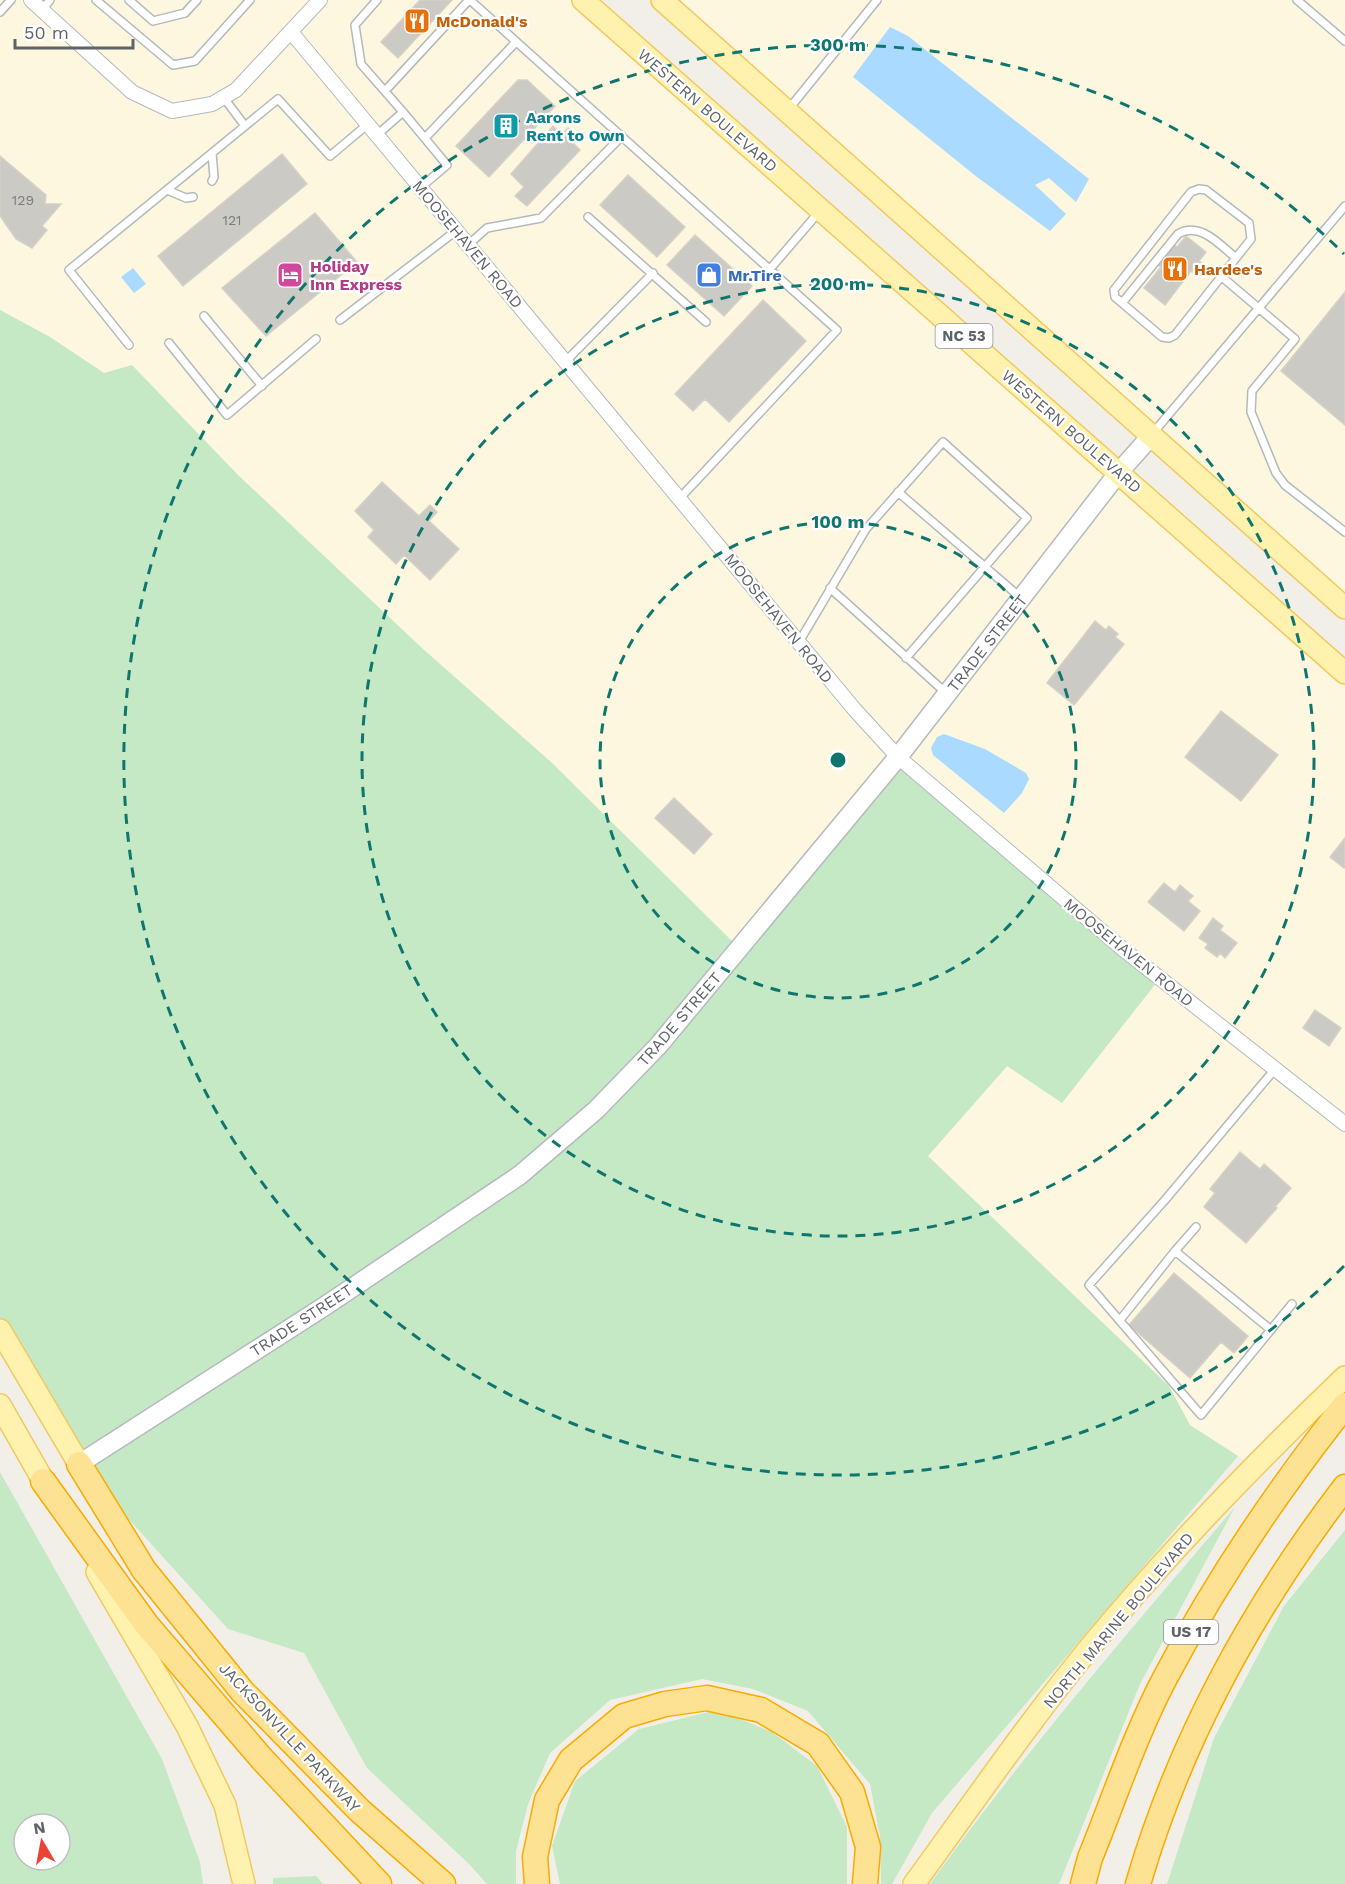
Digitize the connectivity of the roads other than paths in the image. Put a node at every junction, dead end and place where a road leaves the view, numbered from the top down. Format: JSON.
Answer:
{"nodes":[{"id":1,"x":11,"y":0,"type":"edge"},
{"id":2,"x":31,"y":0,"type":"edge"},
{"id":3,"x":96,"y":0,"type":"edge"},
{"id":4,"x":129,"y":0,"type":"edge"},
{"id":5,"x":197,"y":0,"type":"edge"},
{"id":6,"x":250,"y":0,"type":"edge"},
{"id":7,"x":320,"y":0,"type":"edge"},
{"id":8,"x":377,"y":0,"type":"edge"},
{"id":9,"x":469,"y":0,"type":"edge"},
{"id":10,"x":583,"y":0,"type":"edge"},
{"id":11,"x":662,"y":0,"type":"edge"},
{"id":12,"x":877,"y":0,"type":"edge"},
{"id":13,"x":1298,"y":0,"type":"edge"},
{"id":14,"x":46,"y":5,"type":"edge"},
{"id":15,"x":0,"y":12,"type":"edge"},
{"id":16,"x":291,"y":32,"type":"junction"},
{"id":17,"x":1345,"y":41,"type":"edge"},
{"id":18,"x":516,"y":42,"type":"junction"},
{"id":19,"x":385,"y":91,"type":"junction"},
{"id":20,"x":224,"y":98,"type":"junction"},
{"id":21,"x":787,"y":111,"type":"junction"},
{"id":22,"x":403,"y":112,"type":"junction"},
{"id":23,"x":245,"y":126,"type":"junction"},
{"id":24,"x":373,"y":129,"type":"junction"},
{"id":25,"x":622,"y":136,"type":"junction"},
{"id":26,"x":425,"y":138,"type":"junction"},
{"id":27,"x":212,"y":153,"type":"junction"},
{"id":28,"x":212,"y":182,"type":"dead end"},
{"id":29,"x":421,"y":187,"type":"junction"},
{"id":30,"x":168,"y":190,"type":"junction"},
{"id":31,"x":192,"y":197,"type":"dead end"},
{"id":32,"x":1345,"y":206,"type":"edge"},
{"id":33,"x":821,"y":210,"type":"junction"},
{"id":34,"x":588,"y":217,"type":"dead end"},
{"id":35,"x":457,"y":230,"type":"junction"},
{"id":36,"x":469,"y":244,"type":"junction"},
{"id":37,"x":1236,"y":258,"type":"junction"},
{"id":38,"x":770,"y":269,"type":"junction"},
{"id":39,"x":653,"y":273,"type":"junction"},
{"id":40,"x":1222,"y":277,"type":"junction"},
{"id":41,"x":1122,"y":303,"type":"junction"},
{"id":42,"x":1258,"y":309,"type":"junction"},
{"id":43,"x":204,"y":316,"type":"dead end"},
{"id":44,"x":340,"y":320,"type":"dead end"},
{"id":45,"x":706,"y":322,"type":"dead end"},
{"id":46,"x":316,"y":339,"type":"dead end"},
{"id":47,"x":169,"y":343,"type":"dead end"},
{"id":48,"x":129,"y":345,"type":"dead end"},
{"id":49,"x":566,"y":361,"type":"junction"},
{"id":50,"x":262,"y":386,"type":"junction"},
{"id":51,"x":1152,"y":435,"type":"junction"},
{"id":52,"x":1119,"y":472,"type":"junction"},
{"id":53,"x":898,"y":492,"type":"junction"},
{"id":54,"x":680,"y":498,"type":"junction"},
{"id":55,"x":1345,"y":532,"type":"edge"},
{"id":56,"x":983,"y":566,"type":"junction"},
{"id":57,"x":830,"y":588,"type":"junction"},
{"id":58,"x":1021,"y":598,"type":"junction"},
{"id":59,"x":1345,"y":608,"type":"edge"},
{"id":60,"x":799,"y":642,"type":"junction"},
{"id":61,"x":906,"y":658,"type":"junction"},
{"id":62,"x":1345,"y":673,"type":"edge"},
{"id":63,"x":947,"y":694,"type":"junction"},
{"id":64,"x":898,"y":757,"type":"junction"},
{"id":65,"x":1275,"y":1069,"type":"junction"},
{"id":66,"x":1345,"y":1124,"type":"edge"},
{"id":67,"x":1196,"y":1227,"type":"dead end"},
{"id":68,"x":1175,"y":1251,"type":"junction"},
{"id":69,"x":1292,"y":1304,"type":"dead end"},
{"id":70,"x":1120,"y":1320,"type":"junction"},
{"id":71,"x":0,"y":1330,"type":"edge"},
{"id":72,"x":1271,"y":1330,"type":"junction"},
{"id":73,"x":1345,"y":1377,"type":"edge"},
{"id":74,"x":0,"y":1405,"type":"edge"},
{"id":75,"x":1345,"y":1405,"type":"edge"},
{"id":76,"x":79,"y":1464,"type":"junction"},
{"id":77,"x":43,"y":1480,"type":"junction"},
{"id":78,"x":1345,"y":1487,"type":"edge"},
{"id":79,"x":244,"y":1884,"type":"edge"},
{"id":80,"x":379,"y":1884,"type":"edge"},
{"id":81,"x":444,"y":1884,"type":"edge"},
{"id":82,"x":537,"y":1884,"type":"edge"},
{"id":83,"x":865,"y":1884,"type":"edge"},
{"id":84,"x":914,"y":1884,"type":"edge"},
{"id":85,"x":1083,"y":1884,"type":"edge"},
{"id":86,"x":1138,"y":1884,"type":"edge"}],
"edges":[{"from":1,"to":15,"type":"lane"},
{"from":2,"to":14,"type":"street"},
{"from":3,"to":6,"type":"lane"},
{"from":4,"to":5,"type":"lane"},
{"from":7,"to":16,"type":"street"},
{"from":8,"to":19,"type":"lane"},
{"from":9,"to":18,"type":"lane"},
{"from":9,"to":19,"type":"lane"},
{"from":10,"to":33,"type":"main road","name":"WESTERN BOULEVARD","number":"NC 53"},
{"from":11,"to":21,"type":"main road","number":"NC 53"},
{"from":12,"to":21,"type":"lane"},
{"from":13,"to":17,"type":"lane"},
{"from":14,"to":20,"type":"street"},
{"from":16,"to":20,"type":"street"},
{"from":16,"to":24,"type":"street","name":"MOOSEHAVEN ROAD"},
{"from":18,"to":25,"type":"lane"},
{"from":18,"to":26,"type":"lane"},
{"from":19,"to":22,"type":"lane"},
{"from":20,"to":23,"type":"lane"},
{"from":21,"to":51,"type":"main road","number":"NC 53"},
{"from":22,"to":24,"type":"lane"},
{"from":22,"to":26,"type":"lane"},
{"from":23,"to":24,"type":"lane"},
{"from":23,"to":27,"type":"lane"},
{"from":24,"to":29,"type":"street","name":"MOOSEHAVEN ROAD"},
{"from":25,"to":36,"type":"lane"},
{"from":25,"to":38,"type":"lane"},
{"from":26,"to":29,"type":"lane"},
{"from":27,"to":28,"type":"lane"},
{"from":27,"to":30,"type":"lane"},
{"from":29,"to":35,"type":"street","name":"MOOSEHAVEN ROAD"},
{"from":30,"to":31,"type":"lane"},
{"from":30,"to":48,"type":"lane"},
{"from":32,"to":42,"type":"lane"},
{"from":33,"to":38,"type":"lane"},
{"from":33,"to":52,"type":"main road","name":"WESTERN BOULEVARD","number":"NC 53"},
{"from":34,"to":39,"type":"lane"},
{"from":35,"to":36,"type":"street","name":"MOOSEHAVEN ROAD"},
{"from":35,"to":44,"type":"lane"},
{"from":36,"to":49,"type":"street","name":"MOOSEHAVEN ROAD"},
{"from":37,"to":40,"type":"lane"},
{"from":37,"to":41,"type":"lane"},
{"from":37,"to":41,"type":"lane"},
{"from":38,"to":54,"type":"lane"},
{"from":39,"to":45,"type":"lane"},
{"from":39,"to":49,"type":"lane"},
{"from":40,"to":41,"type":"lane"},
{"from":40,"to":42,"type":"lane"},
{"from":42,"to":51,"type":"lane"},
{"from":42,"to":55,"type":"lane"},
{"from":43,"to":50,"type":"lane"},
{"from":46,"to":50,"type":"lane"},
{"from":47,"to":50,"type":"lane"},
{"from":49,"to":54,"type":"street","name":"MOOSEHAVEN ROAD"},
{"from":51,"to":52,"type":"street","name":"TRADE STREET"},
{"from":51,"to":59,"type":"main road","number":"NC 53"},
{"from":52,"to":58,"type":"street","name":"TRADE STREET"},
{"from":52,"to":62,"type":"main road","name":"WESTERN BOULEVARD","number":"NC 53"},
{"from":53,"to":56,"type":"lane"},
{"from":53,"to":56,"type":"lane"},
{"from":53,"to":57,"type":"lane"},
{"from":54,"to":60,"type":"street","name":"MOOSEHAVEN ROAD"},
{"from":56,"to":58,"type":"lane"},
{"from":56,"to":61,"type":"lane"},
{"from":57,"to":60,"type":"lane"},
{"from":57,"to":61,"type":"lane"},
{"from":58,"to":63,"type":"street","name":"TRADE STREET"},
{"from":60,"to":64,"type":"street","name":"MOOSEHAVEN ROAD"},
{"from":61,"to":63,"type":"lane"},
{"from":63,"to":64,"type":"street","name":"TRADE STREET"},
{"from":64,"to":65,"type":"street","name":"MOOSEHAVEN ROAD"},
{"from":64,"to":76,"type":"street","name":"TRADE STREET"},
{"from":65,"to":66,"type":"street","name":"MOOSEHAVEN ROAD"},
{"from":65,"to":70,"type":"lane"},
{"from":67,"to":68,"type":"lane"},
{"from":68,"to":70,"type":"lane"},
{"from":68,"to":72,"type":"lane"},
{"from":69,"to":72,"type":"lane"},
{"from":70,"to":72,"type":"lane"},
{"from":71,"to":76,"type":"main road","name":"JACKSONVILLE PARKWAY"},
{"from":73,"to":84,"type":"main road","name":"NORTH MARINE BOULEVARD"},
{"from":74,"to":77,"type":"main road","name":"JACKSONVILLE PARKWAY"},
{"from":75,"to":85,"type":"highway","number":"US 17"},
{"from":76,"to":81,"type":"highway","name":"JACKSONVILLE PARKWAY"},
{"from":77,"to":79,"type":"main road"},
{"from":77,"to":80,"type":"highway","name":"JACKSONVILLE PARKWAY"},
{"from":78,"to":86,"type":"highway","number":"US 17"},
{"from":82,"to":83,"type":"highway"}]}
